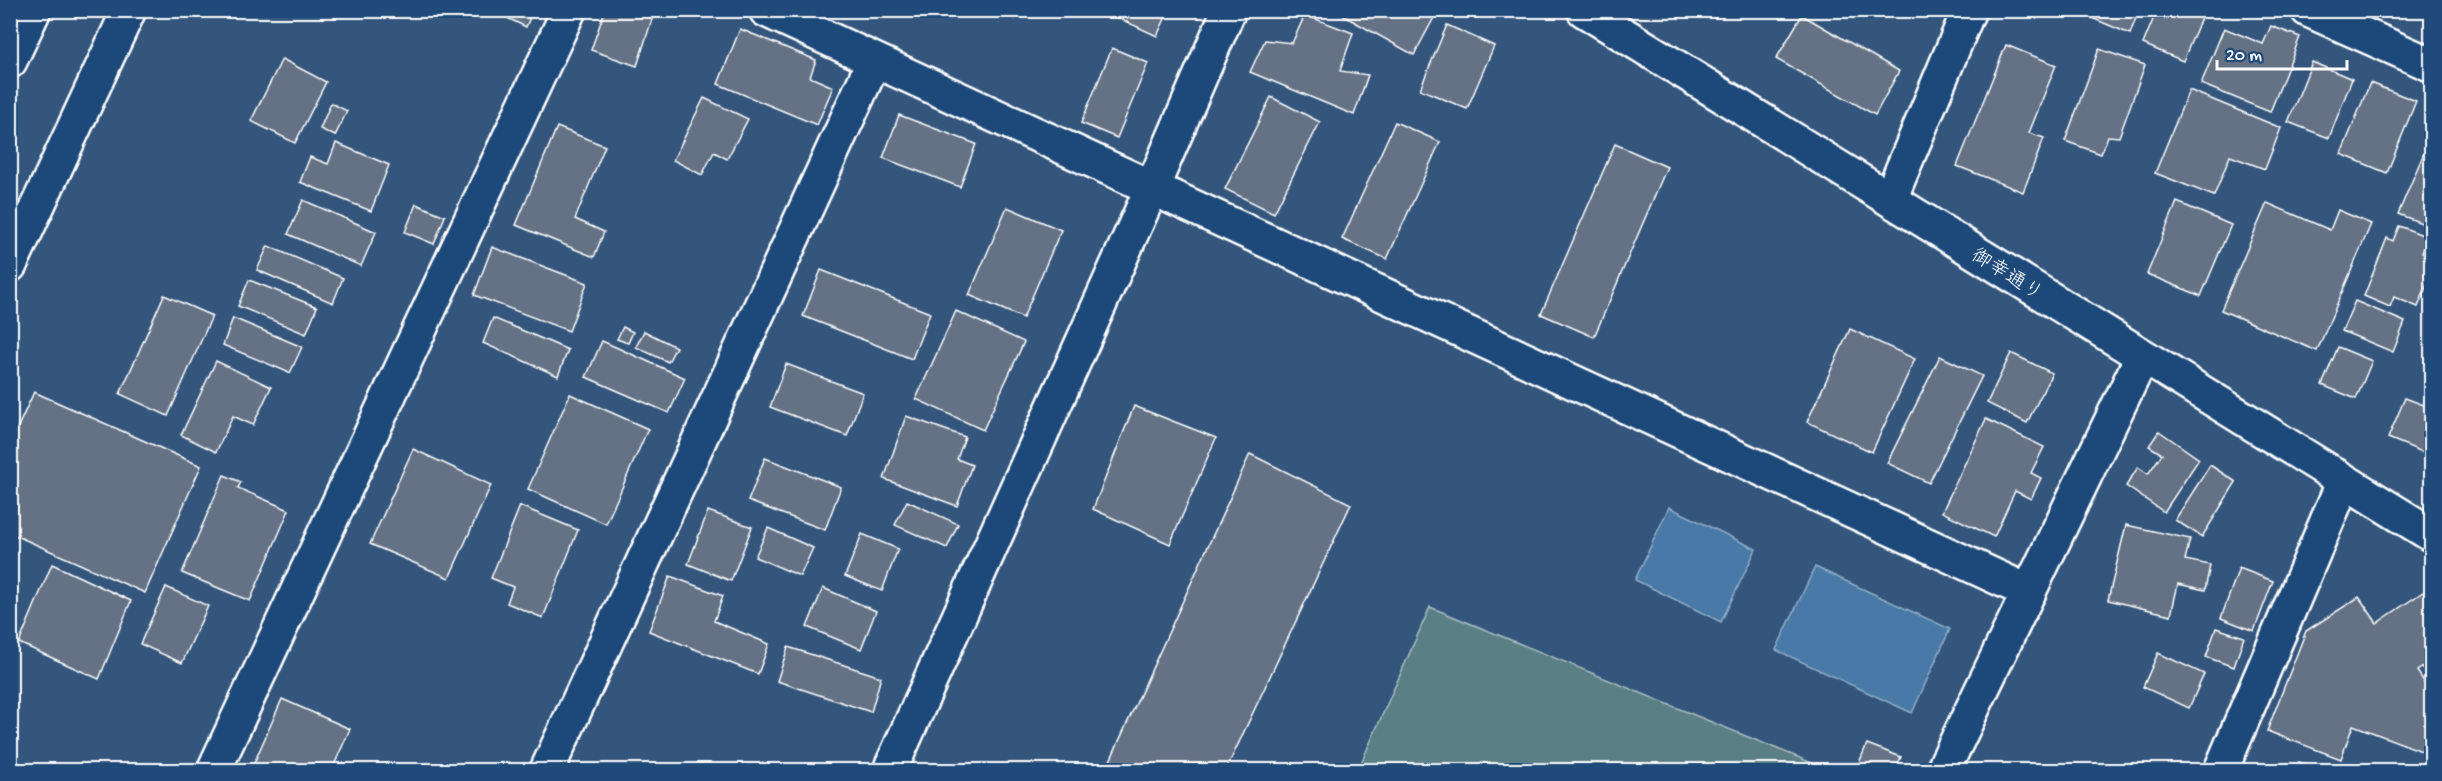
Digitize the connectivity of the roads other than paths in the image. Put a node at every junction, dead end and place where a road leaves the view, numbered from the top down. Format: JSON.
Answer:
{"nodes":[{"id":1,"x":34,"y":10,"type":"edge"},
{"id":2,"x":129,"y":10,"type":"edge"},
{"id":3,"x":569,"y":10,"type":"edge"},
{"id":4,"x":766,"y":10,"type":"edge"},
{"id":5,"x":1229,"y":10,"type":"edge"},
{"id":6,"x":1584,"y":10,"type":"edge"},
{"id":7,"x":1969,"y":10,"type":"edge"},
{"id":8,"x":2308,"y":10,"type":"edge"},
{"id":9,"x":2355,"y":20,"type":"edge"},
{"id":10,"x":10,"y":61,"type":"edge"},
{"id":11,"x":874,"y":61,"type":"junction"},
{"id":12,"x":2432,"y":65,"type":"edge"},
{"id":13,"x":1152,"y":188,"type":"junction"},
{"id":14,"x":1890,"y":198,"type":"junction"},
{"id":15,"x":10,"y":265,"type":"edge"},
{"id":16,"x":2142,"y":357,"type":"junction"},
{"id":17,"x":2344,"y":481,"type":"junction"},
{"id":18,"x":2432,"y":535,"type":"edge"},
{"id":19,"x":2029,"y":592,"type":"junction"},
{"id":20,"x":214,"y":771,"type":"edge"},
{"id":21,"x":547,"y":771,"type":"edge"},
{"id":22,"x":890,"y":771,"type":"edge"},
{"id":23,"x":1943,"y":771,"type":"edge"},
{"id":24,"x":2221,"y":771,"type":"edge"}],
"edges":[{"from":1,"to":10,"type":"street"},
{"from":2,"to":15,"type":"street"},
{"from":3,"to":20,"type":"street"},
{"from":4,"to":11,"type":"street"},
{"from":5,"to":13,"type":"street"},
{"from":6,"to":14,"type":"street","name":"御幸通り"},
{"from":7,"to":14,"type":"street"},
{"from":8,"to":9,"type":"street"},
{"from":9,"to":12,"type":"street"},
{"from":11,"to":13,"type":"street"},
{"from":11,"to":21,"type":"street"},
{"from":13,"to":19,"type":"street"},
{"from":13,"to":22,"type":"street"},
{"from":14,"to":16,"type":"street","name":"御幸通り"},
{"from":16,"to":17,"type":"street","name":"御幸通り"},
{"from":16,"to":19,"type":"street"},
{"from":17,"to":18,"type":"street","name":"御幸通り"},
{"from":17,"to":24,"type":"street"},
{"from":19,"to":23,"type":"street"}]}
